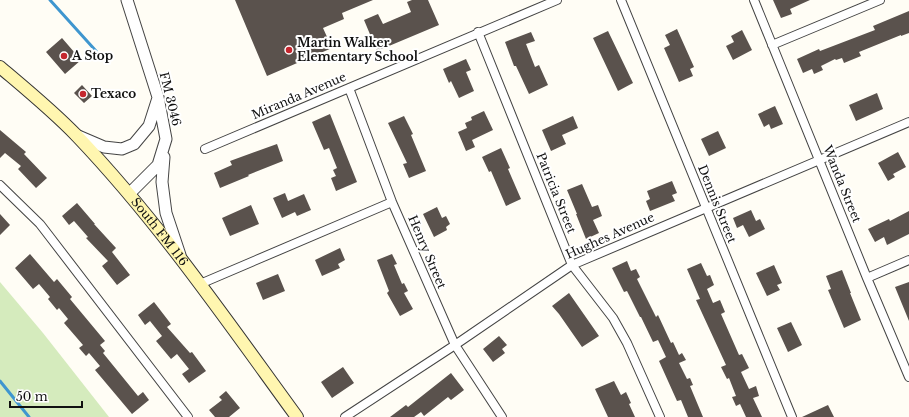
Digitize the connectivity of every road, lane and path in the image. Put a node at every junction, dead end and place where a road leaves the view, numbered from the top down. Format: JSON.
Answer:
{"nodes":[{"id":1,"x":127,"y":0,"type":"edge"},
{"id":2,"x":558,"y":0,"type":"edge"},
{"id":3,"x":621,"y":0,"type":"edge"},
{"id":4,"x":754,"y":0,"type":"edge"},
{"id":5,"x":880,"y":0,"type":"edge"},
{"id":6,"x":478,"y":32,"type":"junction"},
{"id":7,"x":772,"y":45,"type":"junction"},
{"id":8,"x":0,"y":67,"type":"edge"},
{"id":9,"x":349,"y":88,"type":"junction"},
{"id":10,"x":158,"y":97,"type":"junction"},
{"id":11,"x":909,"y":122,"type":"edge"},
{"id":12,"x":76,"y":135,"type":"junction"},
{"id":13,"x":165,"y":141,"type":"junction"},
{"id":14,"x":205,"y":149,"type":"dead end"},
{"id":15,"x":819,"y":160,"type":"junction"},
{"id":16,"x":0,"y":185,"type":"edge"},
{"id":17,"x":129,"y":194,"type":"junction"},
{"id":18,"x":392,"y":202,"type":"junction"},
{"id":19,"x":706,"y":208,"type":"junction"},
{"id":20,"x":909,"y":260,"type":"edge"},
{"id":21,"x":182,"y":261,"type":"junction"},
{"id":22,"x":572,"y":265,"type":"junction"},
{"id":23,"x":867,"y":278,"type":"junction"},
{"id":24,"x":200,"y":284,"type":"junction"},
{"id":25,"x":455,"y":346,"type":"junction"},
{"id":26,"x":909,"y":377,"type":"edge"},
{"id":27,"x":188,"y":417,"type":"edge"},
{"id":28,"x":297,"y":417,"type":"edge"},
{"id":29,"x":345,"y":417,"type":"edge"},
{"id":30,"x":502,"y":417,"type":"edge"},
{"id":31,"x":660,"y":417,"type":"edge"},
{"id":32,"x":792,"y":417,"type":"edge"}],
"edges":[{"from":1,"to":10,"type":"street","name":"FM 3046","number":"FM 3046"},
{"from":2,"to":6,"type":"street","name":"Miranda Avenue"},
{"from":3,"to":19,"type":"street","name":"Dennis Street"},
{"from":4,"to":7,"type":"street","name":"Wanda Street"},
{"from":5,"to":7,"type":"street"},
{"from":6,"to":9,"type":"street","name":"Miranda Avenue"},
{"from":6,"to":22,"type":"street","name":"Patricia Street"},
{"from":7,"to":15,"type":"street","name":"Wanda Street"},
{"from":8,"to":12,"type":"main road","name":"South FM 116"},
{"from":9,"to":14,"type":"street","name":"Miranda Avenue"},
{"from":9,"to":18,"type":"street","name":"Henry Street"},
{"from":10,"to":12,"type":"street"},
{"from":10,"to":13,"type":"street","name":"FM 3046","number":"FM 3046"},
{"from":11,"to":15,"type":"street","name":"Hughes Avenue"},
{"from":12,"to":17,"type":"main road","name":"South FM 116"},
{"from":13,"to":17,"type":"street","name":"FM 3046","number":"FM 3046"},
{"from":13,"to":21,"type":"street"},
{"from":15,"to":19,"type":"street","name":"Hughes Avenue"},
{"from":15,"to":23,"type":"street","name":"Wanda Street"},
{"from":16,"to":27,"type":"street"},
{"from":17,"to":21,"type":"main road","name":"South FM 116"},
{"from":18,"to":24,"type":"street"},
{"from":18,"to":25,"type":"street","name":"Henry Street"},
{"from":19,"to":22,"type":"street","name":"Hughes Avenue"},
{"from":19,"to":32,"type":"street","name":"Dennis Street"},
{"from":20,"to":23,"type":"street"},
{"from":21,"to":24,"type":"main road","name":"South FM 116"},
{"from":22,"to":25,"type":"street","name":"Hughes Avenue"},
{"from":22,"to":31,"type":"street","name":"Patricia Street"},
{"from":23,"to":26,"type":"street","name":"Wanda Street"},
{"from":24,"to":28,"type":"main road","name":"South FM 116"},
{"from":25,"to":29,"type":"street","name":"Hughes Avenue"},
{"from":25,"to":30,"type":"street","name":"Henry Street"}]}
